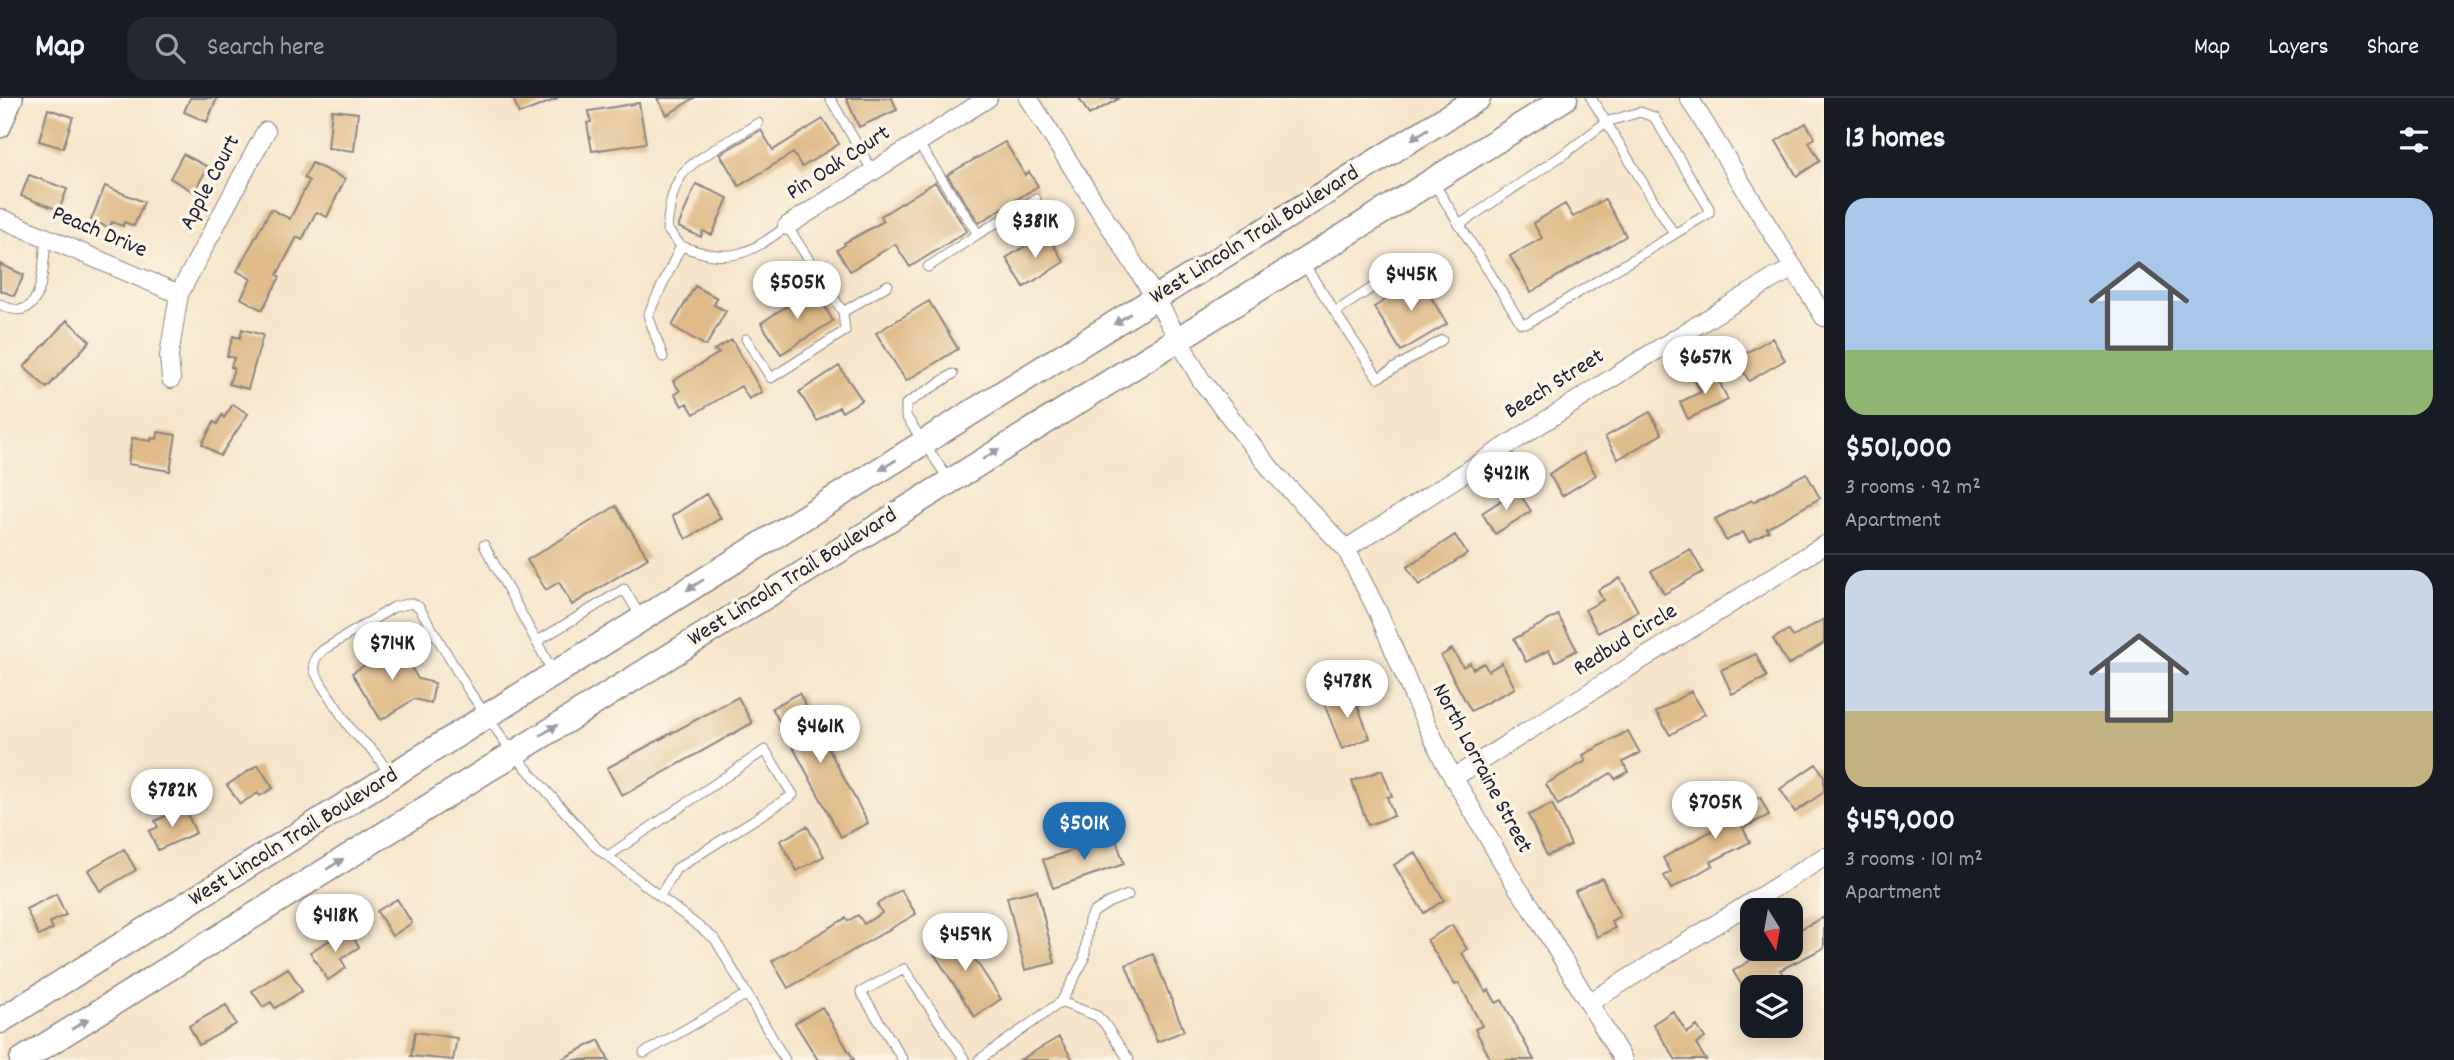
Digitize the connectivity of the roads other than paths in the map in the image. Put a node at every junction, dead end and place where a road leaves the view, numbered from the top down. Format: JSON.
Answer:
{"nodes":[{"id":1,"x":12,"y":98,"type":"edge"},
{"id":2,"x":830,"y":98,"type":"edge"},
{"id":3,"x":988,"y":98,"type":"edge"},
{"id":4,"x":1028,"y":98,"type":"edge"},
{"id":5,"x":1478,"y":98,"type":"edge"},
{"id":6,"x":1565,"y":98,"type":"edge"},
{"id":7,"x":1591,"y":98,"type":"edge"},
{"id":8,"x":1689,"y":98,"type":"edge"},
{"id":9,"x":1606,"y":122,"type":"junction"},
{"id":10,"x":758,"y":123,"type":"dead end"},
{"id":11,"x":0,"y":127,"type":"edge"},
{"id":12,"x":266,"y":131,"type":"dead end"},
{"id":13,"x":918,"y":143,"type":"junction"},
{"id":14,"x":873,"y":172,"type":"junction"},
{"id":15,"x":1432,"y":181,"type":"junction"},
{"id":16,"x":1036,"y":199,"type":"dead end"},
{"id":17,"x":0,"y":218,"type":"edge"},
{"id":18,"x":1459,"y":225,"type":"junction"},
{"id":19,"x":787,"y":226,"type":"junction"},
{"id":20,"x":978,"y":234,"type":"junction"},
{"id":21,"x":1674,"y":234,"type":"junction"},
{"id":22,"x":46,"y":237,"type":"junction"},
{"id":23,"x":681,"y":246,"type":"junction"},
{"id":24,"x":1302,"y":262,"type":"junction"},
{"id":25,"x":928,"y":267,"type":"dead end"},
{"id":26,"x":1793,"y":269,"type":"junction"},
{"id":27,"x":1401,"y":270,"type":"dead end"},
{"id":28,"x":888,"y":285,"type":"dead end"},
{"id":29,"x":179,"y":294,"type":"junction"},
{"id":30,"x":1155,"y":297,"type":"junction"},
{"id":31,"x":0,"y":304,"type":"edge"},
{"id":32,"x":843,"y":312,"type":"junction"},
{"id":33,"x":1335,"y":312,"type":"junction"},
{"id":34,"x":1824,"y":317,"type":"edge"},
{"id":35,"x":1177,"y":339,"type":"junction"},
{"id":36,"x":746,"y":340,"type":"dead end"},
{"id":37,"x":1442,"y":340,"type":"dead end"},
{"id":38,"x":663,"y":357,"type":"dead end"},
{"id":39,"x":953,"y":374,"type":"dead end"},
{"id":40,"x":171,"y":379,"type":"dead end"},
{"id":41,"x":925,"y":442,"type":"junction"},
{"id":42,"x":949,"y":480,"type":"junction"},
{"id":43,"x":484,"y":545,"type":"dead end"},
{"id":44,"x":1824,"y":545,"type":"edge"},
{"id":45,"x":1346,"y":548,"type":"junction"},
{"id":46,"x":642,"y":618,"type":"junction"},
{"id":47,"x":536,"y":642,"type":"junction"},
{"id":48,"x":554,"y":674,"type":"junction"},
{"id":49,"x":487,"y":717,"type":"junction"},
{"id":50,"x":513,"y":753,"type":"junction"},
{"id":51,"x":392,"y":778,"type":"junction"},
{"id":52,"x":1453,"y":778,"type":"junction"},
{"id":53,"x":608,"y":856,"type":"junction"},
{"id":54,"x":1824,"y":857,"type":"edge"},
{"id":55,"x":1128,"y":895,"type":"dead end"},
{"id":56,"x":660,"y":896,"type":"junction"},
{"id":57,"x":747,"y":994,"type":"junction"},
{"id":58,"x":1061,"y":1002,"type":"junction"},
{"id":59,"x":1589,"y":1003,"type":"junction"},
{"id":60,"x":0,"y":1021,"type":"edge"},
{"id":61,"x":644,"y":1053,"type":"dead end"},
{"id":62,"x":22,"y":1060,"type":"edge"},
{"id":63,"x":785,"y":1060,"type":"edge"},
{"id":64,"x":903,"y":1060,"type":"edge"},
{"id":65,"x":965,"y":1060,"type":"edge"},
{"id":66,"x":979,"y":1060,"type":"edge"},
{"id":67,"x":1129,"y":1060,"type":"edge"},
{"id":68,"x":1623,"y":1060,"type":"edge"}],
"edges":[{"from":1,"to":11,"type":"street"},
{"from":2,"to":14,"type":"lane"},
{"from":3,"to":13,"type":"street","name":"Pin Oak Court"},
{"from":4,"to":30,"type":"street","name":"North Lorraine Street"},
{"from":5,"to":30,"type":"main road","name":"West Lincoln Trail Boulevard","one_way":true},
{"from":6,"to":15,"type":"main road","name":"West Lincoln Trail Boulevard"},
{"from":7,"to":9,"type":"lane"},
{"from":8,"to":26,"type":"street"},
{"from":9,"to":18,"type":"lane"},
{"from":9,"to":21,"type":"lane"},
{"from":9,"to":21,"type":"lane"},
{"from":10,"to":23,"type":"lane"},
{"from":12,"to":29,"type":"street","name":"Apple Court"},
{"from":13,"to":14,"type":"street","name":"Pin Oak Court"},
{"from":13,"to":20,"type":"lane"},
{"from":14,"to":19,"type":"street","name":"Pin Oak Court"},
{"from":15,"to":18,"type":"lane"},
{"from":15,"to":24,"type":"main road","name":"West Lincoln Trail Boulevard"},
{"from":16,"to":20,"type":"lane"},
{"from":17,"to":22,"type":"street","name":"Peach Drive"},
{"from":18,"to":21,"type":"lane"},
{"from":19,"to":23,"type":"lane"},
{"from":19,"to":32,"type":"lane"},
{"from":20,"to":25,"type":"lane"},
{"from":22,"to":29,"type":"street","name":"Peach Drive"},
{"from":22,"to":31,"type":"lane"},
{"from":23,"to":38,"type":"lane"},
{"from":24,"to":33,"type":"lane"},
{"from":24,"to":35,"type":"main road","name":"West Lincoln Trail Boulevard"},
{"from":26,"to":34,"type":"street"},
{"from":26,"to":45,"type":"street","name":"Beech Street"},
{"from":27,"to":33,"type":"lane"},
{"from":28,"to":32,"type":"lane"},
{"from":29,"to":40,"type":"street","name":"Apple Court"},
{"from":30,"to":35,"type":"street","name":"North Lorraine Street"},
{"from":30,"to":41,"type":"main road","name":"West Lincoln Trail Boulevard","one_way":true},
{"from":32,"to":36,"type":"lane"},
{"from":33,"to":37,"type":"lane"},
{"from":42,"to":35,"type":"main road","name":"West Lincoln Trail Boulevard","one_way":true},
{"from":35,"to":45,"type":"street","name":"North Lorraine Street"},
{"from":39,"to":41,"type":"lane"},
{"from":41,"to":42,"type":"lane"},
{"from":41,"to":46,"type":"main road","name":"West Lincoln Trail Boulevard","one_way":true},
{"from":50,"to":42,"type":"main road","name":"West Lincoln Trail Boulevard","one_way":true},
{"from":43,"to":47,"type":"lane"},
{"from":44,"to":52,"type":"street","name":"Redbud Circle"},
{"from":45,"to":52,"type":"street","name":"North Lorraine Street"},
{"from":46,"to":47,"type":"lane"},
{"from":46,"to":48,"type":"main road","name":"West Lincoln Trail Boulevard"},
{"from":47,"to":48,"type":"lane"},
{"from":48,"to":49,"type":"main road","name":"West Lincoln Trail Boulevard"},
{"from":49,"to":50,"type":"lane"},
{"from":49,"to":51,"type":"main road","name":"West Lincoln Trail Boulevard"},
{"from":49,"to":51,"type":"lane"},
{"from":50,"to":53,"type":"lane"},
{"from":62,"to":50,"type":"main road","name":"West Lincoln Trail Boulevard","one_way":true},
{"from":51,"to":60,"type":"main road","name":"West Lincoln Trail Boulevard"},
{"from":52,"to":59,"type":"street","name":"North Lorraine Street"},
{"from":53,"to":56,"type":"lane"},
{"from":53,"to":56,"type":"lane"},
{"from":54,"to":59,"type":"street"},
{"from":55,"to":58,"type":"lane"},
{"from":56,"to":57,"type":"lane"},
{"from":57,"to":61,"type":"lane"},
{"from":57,"to":63,"type":"lane"},
{"from":58,"to":66,"type":"lane"},
{"from":58,"to":67,"type":"lane"},
{"from":59,"to":68,"type":"street","name":"North Lorraine Street"},
{"from":64,"to":65,"type":"lane"}]}
